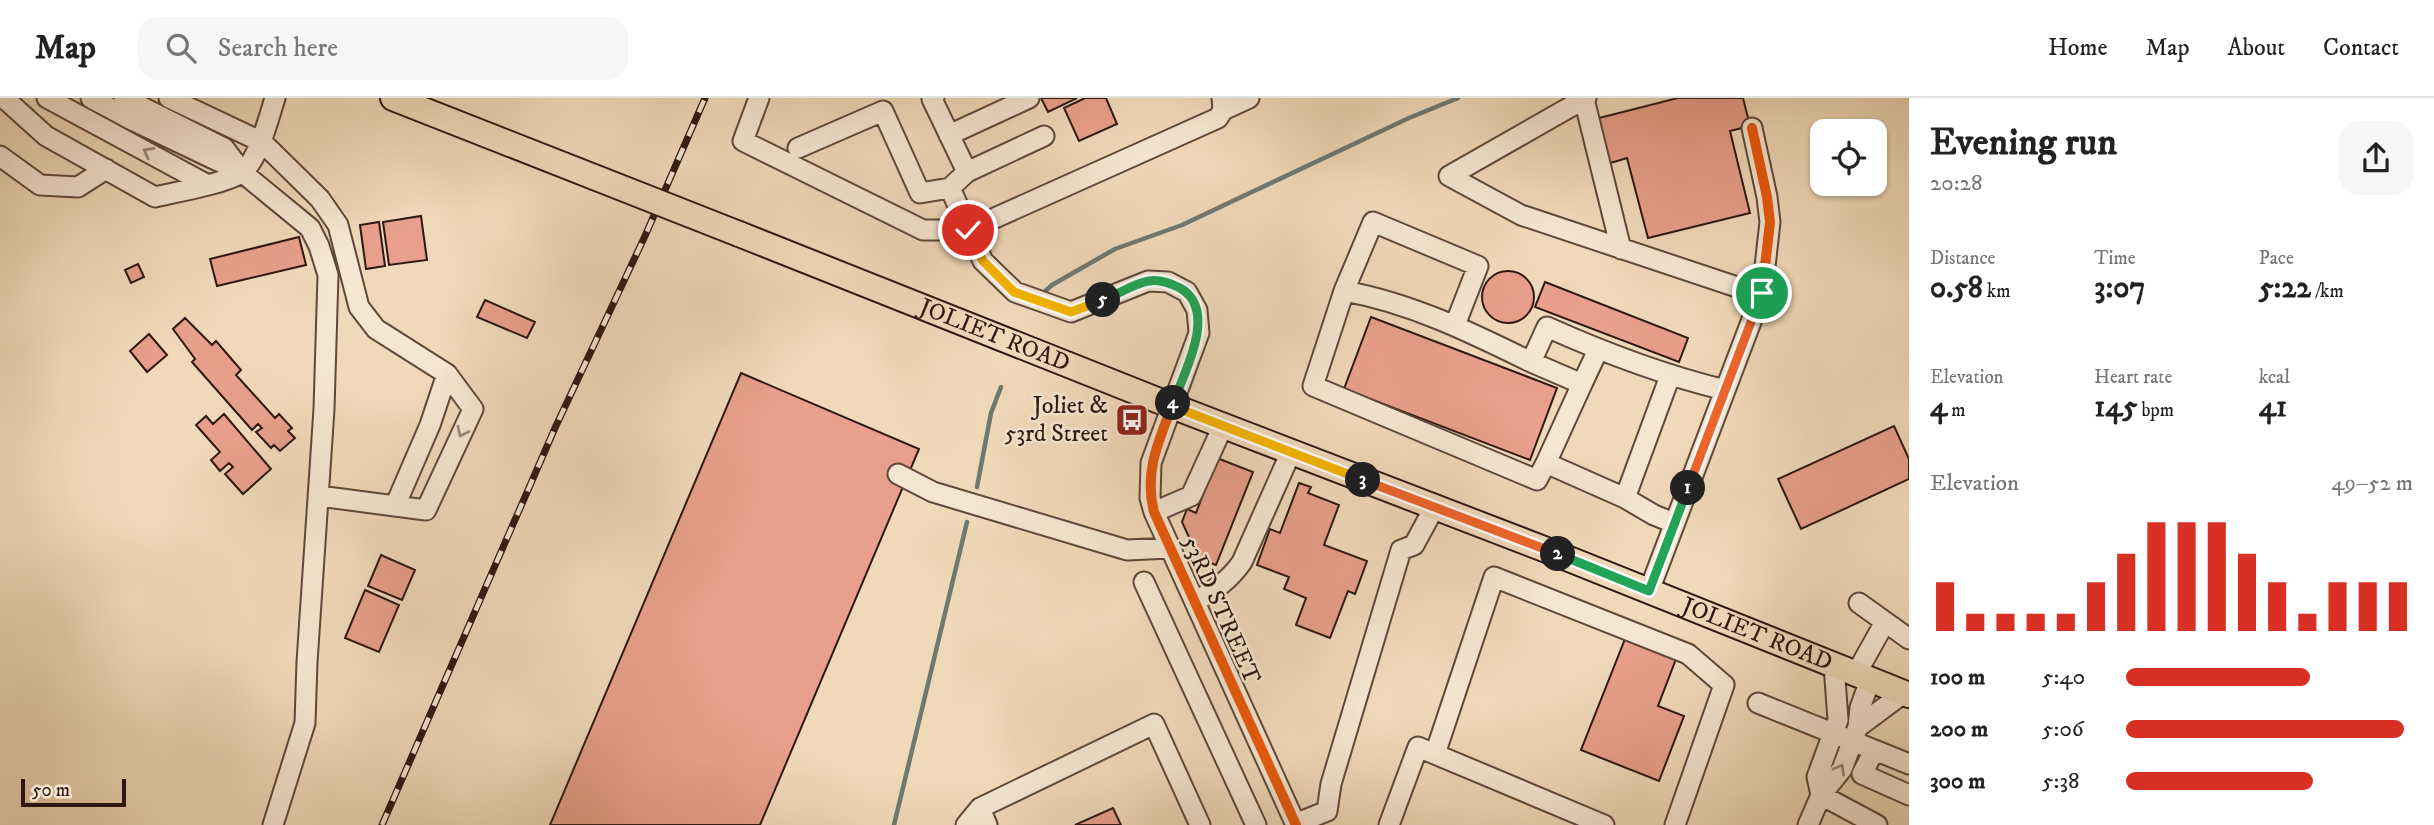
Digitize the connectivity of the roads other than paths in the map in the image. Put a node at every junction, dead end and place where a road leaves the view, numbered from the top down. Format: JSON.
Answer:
{"nodes":[{"id":1,"x":5,"y":98,"type":"edge"},
{"id":2,"x":47,"y":98,"type":"edge"},
{"id":3,"x":91,"y":98,"type":"edge"},
{"id":4,"x":124,"y":98,"type":"edge"},
{"id":5,"x":169,"y":98,"type":"edge"},
{"id":6,"x":275,"y":98,"type":"edge"},
{"id":7,"x":393,"y":98,"type":"edge"},
{"id":8,"x":759,"y":98,"type":"edge"},
{"id":9,"x":934,"y":98,"type":"edge"},
{"id":10,"x":1029,"y":98,"type":"edge"},
{"id":11,"x":1250,"y":98,"type":"edge"},
{"id":12,"x":1585,"y":99,"type":"edge"},
{"id":13,"x":1222,"y":104,"type":"edge"},
{"id":14,"x":1752,"y":128,"type":"dead end"},
{"id":15,"x":949,"y":135,"type":"junction"},
{"id":16,"x":1044,"y":136,"type":"dead end"},
{"id":17,"x":262,"y":142,"type":"junction"},
{"id":18,"x":798,"y":148,"type":"dead end"},
{"id":19,"x":0,"y":156,"type":"edge"},
{"id":20,"x":106,"y":169,"type":"junction"},
{"id":21,"x":967,"y":172,"type":"junction"},
{"id":22,"x":243,"y":173,"type":"junction"},
{"id":23,"x":208,"y":185,"type":"junction"},
{"id":24,"x":950,"y":188,"type":"junction"},
{"id":25,"x":968,"y":230,"type":"junction"},
{"id":26,"x":1621,"y":249,"type":"junction"},
{"id":27,"x":1344,"y":290,"type":"junction"},
{"id":28,"x":1761,"y":295,"type":"junction"},
{"id":29,"x":1455,"y":325,"type":"junction"},
{"id":30,"x":1598,"y":350,"type":"junction"},
{"id":31,"x":1531,"y":362,"type":"junction"},
{"id":32,"x":447,"y":374,"type":"junction"},
{"id":33,"x":1670,"y":376,"type":"junction"},
{"id":34,"x":1581,"y":384,"type":"junction"},
{"id":35,"x":1725,"y":390,"type":"junction"},
{"id":36,"x":1172,"y":406,"type":"junction"},
{"id":37,"x":1223,"y":426,"type":"junction"},
{"id":38,"x":1291,"y":452,"type":"junction"},
{"id":39,"x":1546,"y":463,"type":"junction"},
{"id":40,"x":898,"y":474,"type":"dead end"},
{"id":41,"x":319,"y":496,"type":"junction"},
{"id":42,"x":1625,"y":498,"type":"junction"},
{"id":43,"x":395,"y":506,"type":"junction"},
{"id":44,"x":1434,"y":508,"type":"junction"},
{"id":45,"x":1154,"y":512,"type":"junction"},
{"id":46,"x":1674,"y":523,"type":"junction"},
{"id":47,"x":1170,"y":548,"type":"junction"},
{"id":48,"x":1144,"y":582,"type":"dead end"},
{"id":49,"x":1649,"y":591,"type":"junction"},
{"id":50,"x":1195,"y":602,"type":"junction"},
{"id":51,"x":1859,"y":603,"type":"dead end"},
{"id":52,"x":1885,"y":622,"type":"junction"},
{"id":53,"x":1909,"y":639,"type":"edge"},
{"id":54,"x":1853,"y":673,"type":"junction"},
{"id":55,"x":1907,"y":694,"type":"edge"},
{"id":56,"x":1758,"y":704,"type":"dead end"},
{"id":57,"x":1833,"y":733,"type":"junction"},
{"id":58,"x":1855,"y":734,"type":"junction"},
{"id":59,"x":1874,"y":751,"type":"junction"},
{"id":60,"x":1435,"y":754,"type":"junction"},
{"id":61,"x":1909,"y":764,"type":"edge"},
{"id":62,"x":1821,"y":795,"type":"junction"},
{"id":63,"x":1909,"y":795,"type":"edge"},
{"id":64,"x":984,"y":817,"type":"edge"},
{"id":65,"x":1296,"y":824,"type":"edge"},
{"id":66,"x":1394,"y":824,"type":"edge"},
{"id":67,"x":273,"y":825,"type":"edge"},
{"id":68,"x":966,"y":825,"type":"edge"},
{"id":69,"x":1200,"y":825,"type":"edge"},
{"id":70,"x":1256,"y":825,"type":"edge"},
{"id":71,"x":1605,"y":825,"type":"edge"},
{"id":72,"x":1675,"y":825,"type":"edge"},
{"id":73,"x":1808,"y":825,"type":"edge"},
{"id":74,"x":1877,"y":825,"type":"edge"}],
"edges":[{"from":1,"to":20,"type":"street"},
{"from":23,"to":2,"type":"street","one_way":true},
{"from":3,"to":22,"type":"street"},
{"from":4,"to":22,"type":"street"},
{"from":5,"to":17,"type":"street"},
{"from":6,"to":17,"type":"street"},
{"from":7,"to":36,"type":"main road","name":"JOLIET ROAD","bridge":true},
{"from":8,"to":25,"type":"street"},
{"from":9,"to":15,"type":"street"},
{"from":10,"to":15,"type":"street"},
{"from":11,"to":13,"type":"street"},
{"from":12,"to":26,"type":"street"},
{"from":12,"to":26,"type":"street"},
{"from":13,"to":25,"type":"street"},
{"from":14,"to":28,"type":"street"},
{"from":15,"to":21,"type":"street"},
{"from":16,"to":21,"type":"street"},
{"from":17,"to":22,"type":"street"},
{"from":17,"to":32,"type":"street"},
{"from":18,"to":24,"type":"street"},
{"from":19,"to":20,"type":"street"},
{"from":20,"to":23,"type":"street"},
{"from":21,"to":24,"type":"street"},
{"from":22,"to":23,"type":"street"},
{"from":22,"to":41,"type":"street"},
{"from":24,"to":25,"type":"street"},
{"from":25,"to":36,"type":"street","name":"53RD STREET"},
{"from":26,"to":28,"type":"street"},
{"from":27,"to":29,"type":"street"},
{"from":27,"to":29,"type":"street"},
{"from":27,"to":39,"type":"street"},
{"from":28,"to":35,"type":"street"},
{"from":29,"to":31,"type":"street"},
{"from":30,"to":31,"type":"street"},
{"from":30,"to":33,"type":"street"},
{"from":30,"to":34,"type":"street"},
{"from":31,"to":34,"type":"street"},
{"from":32,"to":43,"type":"street"},
{"from":32,"to":43,"type":"street","one_way":true},
{"from":33,"to":35,"type":"street"},
{"from":33,"to":42,"type":"street"},
{"from":34,"to":39,"type":"street"},
{"from":35,"to":46,"type":"street"},
{"from":36,"to":37,"type":"main road","name":"JOLIET ROAD"},
{"from":36,"to":45,"type":"street","name":"53RD STREET"},
{"from":37,"to":38,"type":"main road","name":"JOLIET ROAD"},
{"from":37,"to":45,"type":"street"},
{"from":38,"to":44,"type":"main road","name":"JOLIET ROAD"},
{"from":38,"to":50,"type":"street"},
{"from":39,"to":42,"type":"street"},
{"from":40,"to":47,"type":"street"},
{"from":41,"to":43,"type":"street"},
{"from":41,"to":67,"type":"street"},
{"from":42,"to":46,"type":"street"},
{"from":44,"to":49,"type":"main road","name":"JOLIET ROAD"},
{"from":44,"to":65,"type":"street"},
{"from":45,"to":47,"type":"street","name":"53RD STREET"},
{"from":46,"to":49,"type":"street"},
{"from":47,"to":50,"type":"street","name":"53RD STREET"},
{"from":48,"to":70,"type":"street"},
{"from":49,"to":54,"type":"main road","name":"JOLIET ROAD"},
{"from":50,"to":65,"type":"street","name":"53RD STREET"},
{"from":51,"to":52,"type":"street"},
{"from":52,"to":53,"type":"street"},
{"from":52,"to":54,"type":"street"},
{"from":54,"to":55,"type":"main road","name":"JOLIET ROAD"},
{"from":54,"to":57,"type":"street"},
{"from":54,"to":58,"type":"street"},
{"from":55,"to":58,"type":"street"},
{"from":56,"to":57,"type":"street"},
{"from":57,"to":58,"type":"street"},
{"from":57,"to":62,"type":"street"},
{"from":58,"to":59,"type":"street"},
{"from":62,"to":58,"type":"street","one_way":true},
{"from":59,"to":61,"type":"street"},
{"from":59,"to":63,"type":"street"},
{"from":60,"to":66,"type":"street"},
{"from":60,"to":71,"type":"street"},
{"from":60,"to":72,"type":"street"},
{"from":62,"to":73,"type":"street"},
{"from":62,"to":74,"type":"street"},
{"from":64,"to":68,"type":"street"},
{"from":64,"to":69,"type":"street"}]}
